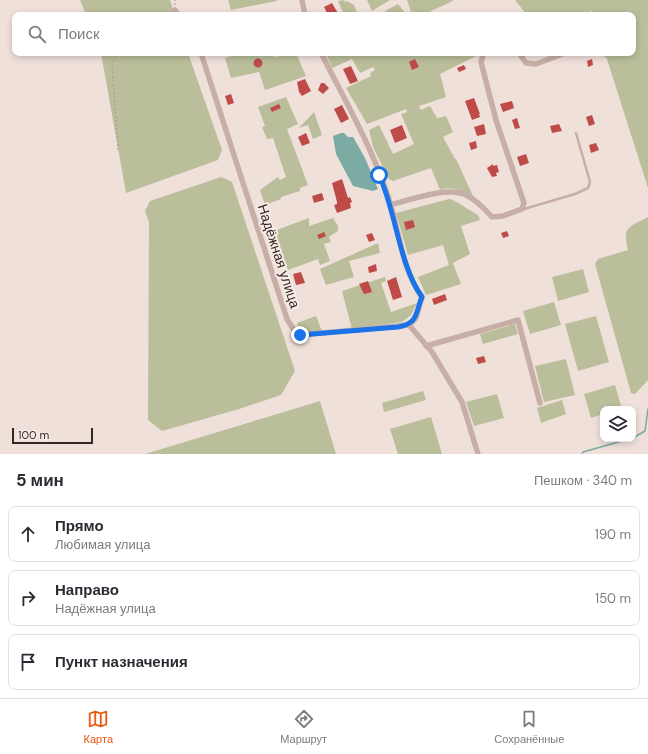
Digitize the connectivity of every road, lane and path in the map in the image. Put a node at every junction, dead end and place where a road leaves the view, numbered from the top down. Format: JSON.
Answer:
{"nodes":[{"id":1,"x":302,"y":0,"type":"edge"},
{"id":2,"x":304,"y":12,"type":"edge"},
{"id":3,"x":116,"y":56,"type":"edge"},
{"id":4,"x":202,"y":56,"type":"edge"},
{"id":5,"x":323,"y":56,"type":"edge"},
{"id":6,"x":484,"y":56,"type":"edge"},
{"id":7,"x":521,"y":56,"type":"edge"},
{"id":8,"x":557,"y":56,"type":"edge"},
{"id":9,"x":576,"y":133,"type":"dead end"},
{"id":10,"x":118,"y":150,"type":"dead end"},
{"id":11,"x":390,"y":205,"type":"junction"},
{"id":12,"x":522,"y":209,"type":"junction"},
{"id":13,"x":409,"y":325,"type":"junction"},
{"id":14,"x":426,"y":346,"type":"junction"},
{"id":15,"x":540,"y":403,"type":"dead end"},
{"id":16,"x":478,"y":454,"type":"edge"}],
"edges":[{"from":1,"to":2,"type":"street"},
{"from":3,"to":10,"type":"path"},
{"from":4,"to":13,"type":"street","name":"Надёжная улица"},
{"from":5,"to":11,"type":"street"},
{"from":6,"to":12,"type":"street"},
{"from":7,"to":8,"type":"street"},
{"from":9,"to":12,"type":"lane"},
{"from":11,"to":12,"type":"street"},
{"from":11,"to":13,"type":"street"},
{"from":13,"to":14,"type":"street"},
{"from":14,"to":15,"type":"street"},
{"from":14,"to":16,"type":"street"}]}
